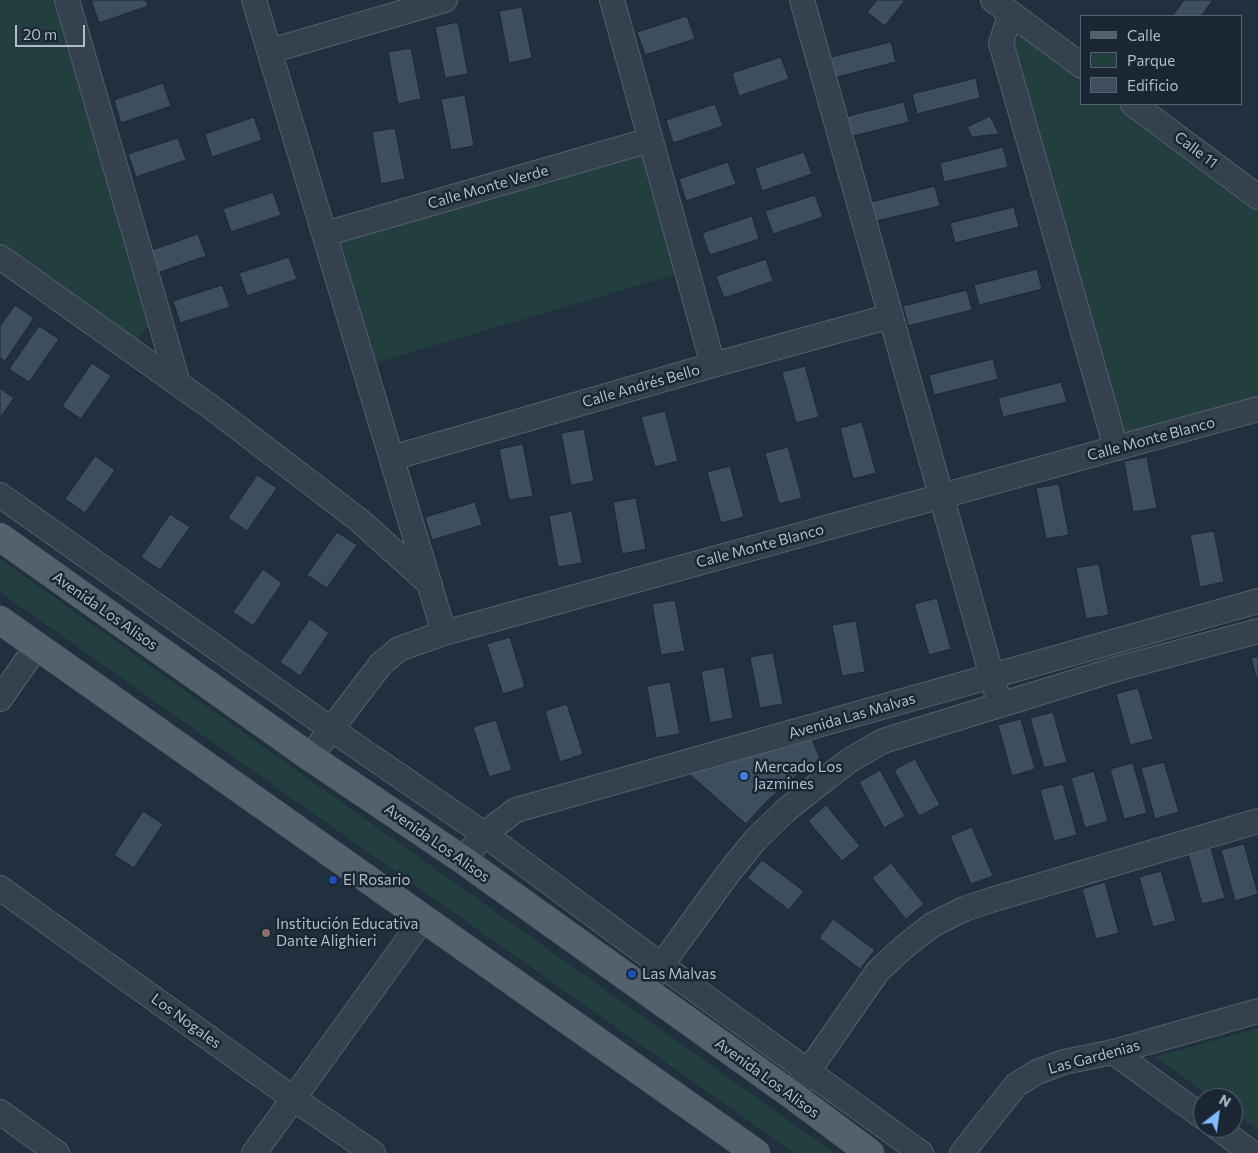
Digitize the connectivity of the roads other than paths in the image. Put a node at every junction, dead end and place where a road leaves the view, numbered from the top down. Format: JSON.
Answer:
{"nodes":[{"id":1,"x":67,"y":0,"type":"edge"},
{"id":2,"x":254,"y":0,"type":"edge"},
{"id":3,"x":445,"y":0,"type":"edge"},
{"id":4,"x":612,"y":0,"type":"edge"},
{"id":5,"x":802,"y":0,"type":"edge"},
{"id":6,"x":1002,"y":7,"type":"edge"},
{"id":7,"x":270,"y":50,"type":"junction"},
{"id":8,"x":1080,"y":65,"type":"edge"},
{"id":9,"x":1134,"y":105,"type":"edge"},
{"id":10,"x":650,"y":140,"type":"junction"},
{"id":11,"x":1258,"y":197,"type":"edge"},
{"id":12,"x":325,"y":234,"type":"junction"},
{"id":13,"x":0,"y":257,"type":"edge"},
{"id":14,"x":890,"y":316,"type":"junction"},
{"id":15,"x":712,"y":365,"type":"junction"},
{"id":16,"x":178,"y":383,"type":"junction"},
{"id":17,"x":1258,"y":409,"type":"edge"},
{"id":18,"x":1116,"y":448,"type":"junction"},
{"id":19,"x":392,"y":458,"type":"junction"},
{"id":20,"x":0,"y":494,"type":"edge"},
{"id":21,"x":941,"y":496,"type":"junction"},
{"id":22,"x":0,"y":537,"type":"edge"},
{"id":23,"x":112,"y":574,"type":"junction"},
{"id":24,"x":430,"y":584,"type":"junction"},
{"id":25,"x":1258,"y":601,"type":"edge"},
{"id":26,"x":92,"y":602,"type":"junction"},
{"id":27,"x":0,"y":620,"type":"edge"},
{"id":28,"x":1258,"y":631,"type":"edge"},
{"id":29,"x":444,"y":634,"type":"junction"},
{"id":30,"x":37,"y":646,"type":"junction"},
{"id":31,"x":992,"y":676,"type":"junction"},
{"id":32,"x":0,"y":699,"type":"edge"},
{"id":33,"x":1000,"y":704,"type":"junction"},
{"id":34,"x":331,"y":729,"type":"junction"},
{"id":35,"x":310,"y":757,"type":"junction"},
{"id":36,"x":1258,"y":821,"type":"edge"},
{"id":37,"x":484,"y":834,"type":"junction"},
{"id":38,"x":463,"y":860,"type":"junction"},
{"id":39,"x":0,"y":888,"type":"edge"},
{"id":40,"x":423,"y":919,"type":"junction"},
{"id":41,"x":661,"y":965,"type":"junction"},
{"id":42,"x":643,"y":989,"type":"junction"},
{"id":43,"x":1258,"y":1011,"type":"edge"},
{"id":44,"x":1113,"y":1052,"type":"junction"},
{"id":45,"x":808,"y":1071,"type":"junction"},
{"id":46,"x":792,"y":1095,"type":"junction"},
{"id":47,"x":294,"y":1099,"type":"junction"},
{"id":48,"x":1193,"y":1110,"type":"edge"},
{"id":49,"x":0,"y":1112,"type":"edge"},
{"id":50,"x":1232,"y":1138,"type":"edge"},
{"id":51,"x":56,"y":1153,"type":"edge"},
{"id":52,"x":254,"y":1153,"type":"edge"},
{"id":53,"x":373,"y":1153,"type":"edge"},
{"id":54,"x":756,"y":1153,"type":"edge"},
{"id":55,"x":870,"y":1153,"type":"edge"},
{"id":56,"x":921,"y":1153,"type":"edge"},
{"id":57,"x":962,"y":1153,"type":"edge"},
{"id":58,"x":1252,"y":1153,"type":"edge"}],
"edges":[{"from":1,"to":16,"type":"street"},
{"from":2,"to":7,"type":"street"},
{"from":3,"to":7,"type":"street"},
{"from":4,"to":10,"type":"street"},
{"from":5,"to":14,"type":"street"},
{"from":6,"to":8,"type":"street"},
{"from":6,"to":18,"type":"street"},
{"from":7,"to":12,"type":"street"},
{"from":9,"to":11,"type":"street","name":"Calle 11"},
{"from":10,"to":12,"type":"street","name":"Calle Monte Verde"},
{"from":10,"to":15,"type":"street"},
{"from":12,"to":19,"type":"street"},
{"from":13,"to":16,"type":"street"},
{"from":14,"to":15,"type":"street","name":"Calle Andrés Bello"},
{"from":14,"to":21,"type":"street"},
{"from":15,"to":19,"type":"street","name":"Calle Andrés Bello"},
{"from":16,"to":24,"type":"street"},
{"from":17,"to":18,"type":"street","name":"Calle Monte Blanco"},
{"from":18,"to":21,"type":"street","name":"Calle Monte Blanco"},
{"from":19,"to":24,"type":"street"},
{"from":20,"to":23,"type":"street"},
{"from":21,"to":29,"type":"street","name":"Calle Monte Blanco"},
{"from":21,"to":31,"type":"street"},
{"from":22,"to":26,"type":"main road","name":"Avenida Los Alisos"},
{"from":23,"to":26,"type":"street"},
{"from":23,"to":34,"type":"street"},
{"from":24,"to":29,"type":"street"},
{"from":25,"to":31,"type":"street","name":"Avenida Las Malvas"},
{"from":26,"to":35,"type":"main road","name":"Avenida Los Alisos"},
{"from":27,"to":30,"type":"main road"},
{"from":28,"to":33,"type":"street"},
{"from":29,"to":34,"type":"street","name":"Calle Monte Blanco"},
{"from":30,"to":32,"type":"street"},
{"from":30,"to":40,"type":"main road"},
{"from":31,"to":33,"type":"street"},
{"from":31,"to":37,"type":"street","name":"Avenida Las Malvas"},
{"from":33,"to":41,"type":"street"},
{"from":34,"to":35,"type":"street","name":"Calle Monte Blanco"},
{"from":34,"to":37,"type":"street"},
{"from":35,"to":38,"type":"main road","name":"Avenida Los Alisos"},
{"from":36,"to":45,"type":"street"},
{"from":37,"to":38,"type":"street","name":"Avenida Las Malvas"},
{"from":37,"to":41,"type":"street"},
{"from":38,"to":42,"type":"main road","name":"Avenida Los Alisos"},
{"from":39,"to":47,"type":"street","name":"Los Nogales"},
{"from":40,"to":47,"type":"street"},
{"from":40,"to":54,"type":"main road"},
{"from":41,"to":42,"type":"street"},
{"from":41,"to":45,"type":"street"},
{"from":42,"to":46,"type":"main road","name":"Avenida Los Alisos"},
{"from":43,"to":44,"type":"street","name":"Las Gardenias"},
{"from":44,"to":48,"type":"street"},
{"from":44,"to":57,"type":"street","name":"Las Gardenias"},
{"from":45,"to":46,"type":"street"},
{"from":45,"to":56,"type":"street"},
{"from":46,"to":55,"type":"main road","name":"Avenida Los Alisos"},
{"from":47,"to":52,"type":"street"},
{"from":47,"to":53,"type":"street","name":"Los Nogales"},
{"from":49,"to":51,"type":"street"},
{"from":50,"to":58,"type":"street"}]}
